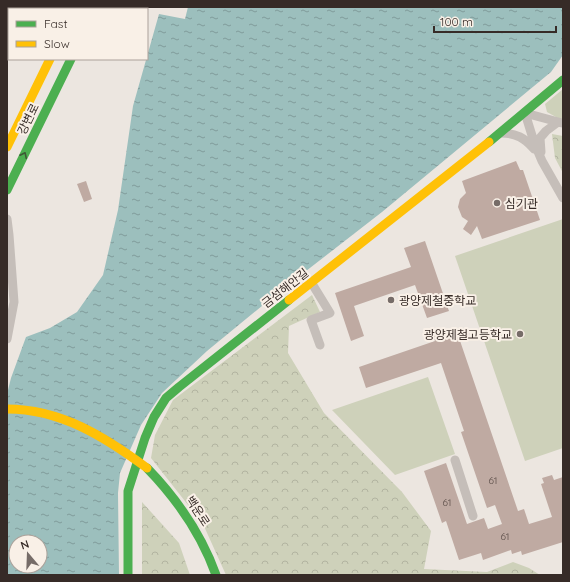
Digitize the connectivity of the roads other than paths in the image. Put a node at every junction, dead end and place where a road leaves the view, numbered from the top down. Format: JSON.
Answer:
{"nodes":[{"id":1,"x":47,"y":60,"type":"edge"},
{"id":2,"x":71,"y":60,"type":"edge"},
{"id":3,"x":563,"y":80,"type":"edge"},
{"id":4,"x":525,"y":113,"type":"junction"},
{"id":5,"x":561,"y":123,"type":"edge"},
{"id":6,"x":501,"y":133,"type":"junction"},
{"id":7,"x":7,"y":147,"type":"edge"},
{"id":8,"x":542,"y":161,"type":"junction"},
{"id":9,"x":7,"y":190,"type":"edge"},
{"id":10,"x":563,"y":198,"type":"edge"},
{"id":11,"x":7,"y":219,"type":"edge"},
{"id":12,"x":8,"y":234,"type":"edge"},
{"id":13,"x":311,"y":282,"type":"junction"},
{"id":14,"x":7,"y":339,"type":"edge"},
{"id":15,"x":320,"y":345,"type":"dead end"},
{"id":16,"x":7,"y":409,"type":"edge"},
{"id":17,"x":455,"y":460,"type":"dead end"},
{"id":18,"x":473,"y":516,"type":"dead end"},
{"id":19,"x":128,"y":575,"type":"edge"},
{"id":20,"x":216,"y":575,"type":"edge"}],
"edges":[{"from":1,"to":7,"type":"street","name":"강변로"},
{"from":9,"to":2,"type":"street","name":"강변로","one_way":true},
{"from":3,"to":4,"type":"street","name":"금섬해안길"},
{"from":4,"to":5,"type":"street"},
{"from":4,"to":6,"type":"street","name":"금섬해안길"},
{"from":4,"to":8,"type":"street"},
{"from":5,"to":8,"type":"street"},
{"from":6,"to":8,"type":"street"},
{"from":6,"to":13,"type":"street","name":"금섬해안길"},
{"from":8,"to":10,"type":"street"},
{"from":11,"to":12,"type":"street"},
{"from":12,"to":14,"type":"street"},
{"from":13,"to":15,"type":"street"},
{"from":13,"to":19,"type":"street","name":"금섬해안길"},
{"from":16,"to":20,"type":"street","name":"백운로","bridge":true},
{"from":17,"to":18,"type":"street"}]}
